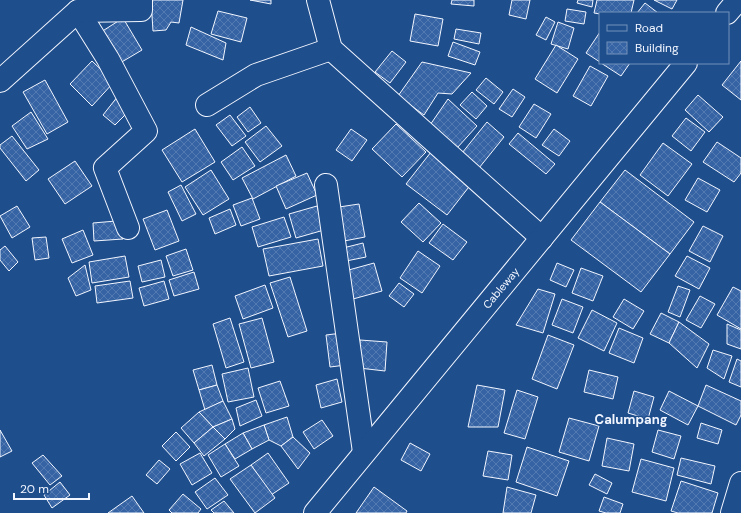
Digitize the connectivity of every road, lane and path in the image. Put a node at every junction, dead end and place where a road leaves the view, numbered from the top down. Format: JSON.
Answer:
{"nodes":[{"id":1,"x":141,"y":0,"type":"edge"},
{"id":2,"x":318,"y":0,"type":"edge"},
{"id":3,"x":738,"y":0,"type":"edge"},
{"id":4,"x":78,"y":11,"type":"junction"},
{"id":5,"x":729,"y":12,"type":"edge"},
{"id":6,"x":331,"y":49,"type":"junction"},
{"id":7,"x":685,"y":64,"type":"edge"},
{"id":8,"x":0,"y":81,"type":"edge"},
{"id":9,"x":208,"y":104,"type":"dead end"},
{"id":10,"x":326,"y":185,"type":"dead end"},
{"id":11,"x":128,"y":228,"type":"dead end"},
{"id":12,"x":542,"y":238,"type":"junction"},
{"id":13,"x":364,"y":452,"type":"junction"},
{"id":14,"x":741,"y":483,"type":"edge"},
{"id":15,"x":315,"y":513,"type":"edge"},
{"id":16,"x":732,"y":513,"type":"edge"}],
"edges":[{"from":1,"to":4,"type":"street"},
{"from":2,"to":6,"type":"street"},
{"from":3,"to":5,"type":"street"},
{"from":4,"to":8,"type":"street"},
{"from":4,"to":11,"type":"street"},
{"from":6,"to":9,"type":"street"},
{"from":6,"to":12,"type":"street"},
{"from":7,"to":12,"type":"street","name":"Cableway"},
{"from":10,"to":13,"type":"street"},
{"from":12,"to":13,"type":"street","name":"Cableway"},
{"from":13,"to":15,"type":"street","name":"Cableway"},
{"from":14,"to":16,"type":"street"}]}
